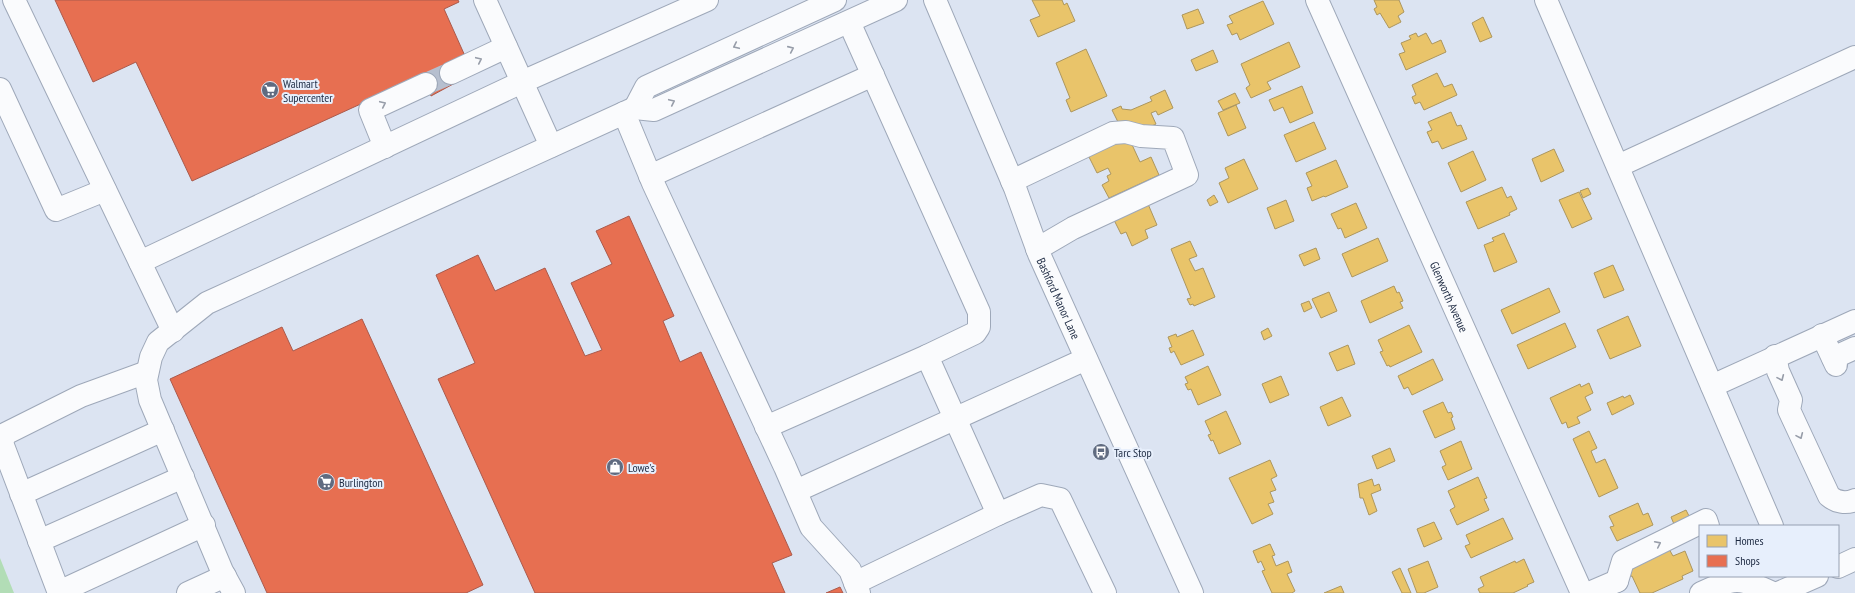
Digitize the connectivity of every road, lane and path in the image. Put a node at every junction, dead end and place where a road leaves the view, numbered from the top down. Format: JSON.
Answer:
{"nodes":[{"id":1,"x":14,"y":0,"type":"edge"},
{"id":2,"x":485,"y":0,"type":"edge"},
{"id":3,"x":707,"y":0,"type":"edge"},
{"id":4,"x":835,"y":0,"type":"edge"},
{"id":5,"x":896,"y":0,"type":"edge"},
{"id":6,"x":935,"y":0,"type":"edge"},
{"id":7,"x":1317,"y":0,"type":"edge"},
{"id":8,"x":1546,"y":0,"type":"edge"},
{"id":9,"x":849,"y":22,"type":"junction"},
{"id":10,"x":506,"y":47,"type":"junction"},
{"id":11,"x":1855,"y":57,"type":"edge"},
{"id":12,"x":451,"y":73,"type":"tunnel mouth"},
{"id":13,"x":873,"y":75,"type":"junction"},
{"id":14,"x":522,"y":82,"type":"junction"},
{"id":15,"x":426,"y":84,"type":"tunnel mouth"},
{"id":16,"x":0,"y":89,"type":"edge"},
{"id":17,"x":629,"y":110,"type":"junction"},
{"id":18,"x":385,"y":146,"type":"junction"},
{"id":19,"x":551,"y":146,"type":"junction"},
{"id":20,"x":1618,"y":166,"type":"junction"},
{"id":21,"x":650,"y":176,"type":"junction"},
{"id":22,"x":1012,"y":181,"type":"junction"},
{"id":23,"x":105,"y":190,"type":"junction"},
{"id":24,"x":1037,"y":249,"type":"junction"},
{"id":25,"x":140,"y":262,"type":"junction"},
{"id":26,"x":1855,"y":321,"type":"edge"},
{"id":27,"x":173,"y":331,"type":"junction"},
{"id":28,"x":1822,"y":335,"type":"junction"},
{"id":29,"x":1855,"y":348,"type":"edge"},
{"id":30,"x":927,"y":356,"type":"junction"},
{"id":31,"x":1775,"y":356,"type":"junction"},
{"id":32,"x":1086,"y":359,"type":"junction"},
{"id":33,"x":148,"y":372,"type":"junction"},
{"id":34,"x":1712,"y":386,"type":"junction"},
{"id":35,"x":955,"y":418,"type":"junction"},
{"id":36,"x":766,"y":427,"type":"junction"},
{"id":37,"x":163,"y":430,"type":"junction"},
{"id":38,"x":183,"y":477,"type":"junction"},
{"id":39,"x":796,"y":492,"type":"junction"},
{"id":40,"x":22,"y":494,"type":"junction"},
{"id":41,"x":1855,"y":500,"type":"edge"},
{"id":42,"x":998,"y":514,"type":"junction"},
{"id":43,"x":204,"y":525,"type":"junction"},
{"id":44,"x":1772,"y":525,"type":"edge"},
{"id":45,"x":1699,"y":527,"type":"edge"},
{"id":46,"x":39,"y":541,"type":"junction"},
{"id":47,"x":1855,"y":559,"type":"edge"},
{"id":48,"x":1839,"y":567,"type":"edge"},
{"id":49,"x":1814,"y":577,"type":"edge"},
{"id":50,"x":1729,"y":578,"type":"edge"},
{"id":51,"x":230,"y":585,"type":"edge"},
{"id":52,"x":1790,"y":585,"type":"edge"},
{"id":53,"x":1622,"y":587,"type":"edge"},
{"id":54,"x":857,"y":588,"type":"edge"},
{"id":55,"x":59,"y":592,"type":"edge"},
{"id":56,"x":1101,"y":592,"type":"edge"},
{"id":57,"x":188,"y":593,"type":"edge"},
{"id":58,"x":1192,"y":593,"type":"edge"},
{"id":59,"x":1582,"y":593,"type":"edge"},
{"id":60,"x":1589,"y":593,"type":"edge"},
{"id":61,"x":1701,"y":593,"type":"edge"},
{"id":62,"x":1773,"y":593,"type":"edge"}],
"edges":[{"from":1,"to":23,"type":"street"},
{"from":2,"to":10,"type":"street"},
{"from":3,"to":14,"type":"street"},
{"from":4,"to":17,"type":"street","one_way":true},
{"from":5,"to":9,"type":"street"},
{"from":6,"to":22,"type":"street","name":"Bashford Manor Lane"},
{"from":7,"to":59,"type":"street","name":"Glenworth Avenue"},
{"from":8,"to":20,"type":"street"},
{"from":9,"to":13,"type":"street"},
{"from":17,"to":9,"type":"street","one_way":true},
{"from":12,"to":10,"type":"street","one_way":true},
{"from":10,"to":14,"type":"street"},
{"from":11,"to":20,"type":"street"},
{"from":13,"to":21,"type":"street"},
{"from":13,"to":30,"type":"street"},
{"from":14,"to":18,"type":"street"},
{"from":14,"to":19,"type":"street"},
{"from":18,"to":15,"type":"street","one_way":true},
{"from":16,"to":23,"type":"street"},
{"from":17,"to":19,"type":"street"},
{"from":17,"to":21,"type":"street"},
{"from":18,"to":25,"type":"street"},
{"from":19,"to":27,"type":"street"},
{"from":20,"to":34,"type":"street"},
{"from":21,"to":36,"type":"street"},
{"from":22,"to":24,"type":"street","name":"Bashford Manor Lane"},
{"from":22,"to":24,"type":"street"},
{"from":23,"to":25,"type":"street"},
{"from":24,"to":32,"type":"street","name":"Bashford Manor Lane"},
{"from":25,"to":27,"type":"street"},
{"from":26,"to":28,"type":"street"},
{"from":27,"to":33,"type":"street"},
{"from":28,"to":29,"type":"street"},
{"from":28,"to":31,"type":"street"},
{"from":30,"to":35,"type":"street"},
{"from":30,"to":36,"type":"street"},
{"from":31,"to":34,"type":"street"},
{"from":31,"to":41,"type":"street","one_way":true},
{"from":32,"to":35,"type":"street"},
{"from":32,"to":58,"type":"street","name":"Bashford Manor Lane"},
{"from":33,"to":37,"type":"street"},
{"from":33,"to":40,"type":"street"},
{"from":34,"to":44,"type":"street"},
{"from":35,"to":39,"type":"street"},
{"from":35,"to":42,"type":"street"},
{"from":36,"to":39,"type":"street"},
{"from":37,"to":38,"type":"street"},
{"from":37,"to":40,"type":"street"},
{"from":38,"to":43,"type":"street"},
{"from":38,"to":46,"type":"street"},
{"from":39,"to":54,"type":"street"},
{"from":40,"to":46,"type":"street"},
{"from":42,"to":54,"type":"street"},
{"from":42,"to":56,"type":"street"},
{"from":43,"to":51,"type":"street"},
{"from":43,"to":55,"type":"street"},
{"from":53,"to":45,"type":"street","one_way":true},
{"from":46,"to":55,"type":"street"},
{"from":47,"to":48,"type":"street"},
{"from":49,"to":52,"type":"street"},
{"from":50,"to":61,"type":"street"},
{"from":50,"to":62,"type":"street"},
{"from":51,"to":57,"type":"street"},
{"from":53,"to":60,"type":"street"}]}
